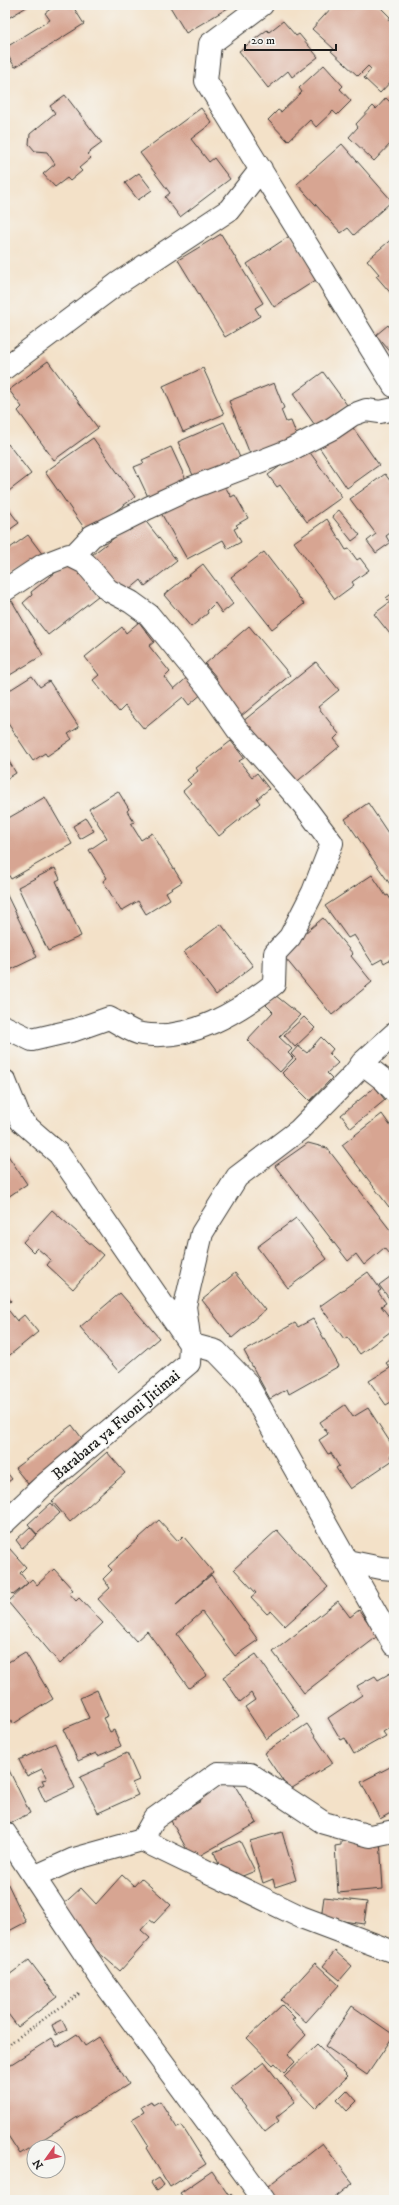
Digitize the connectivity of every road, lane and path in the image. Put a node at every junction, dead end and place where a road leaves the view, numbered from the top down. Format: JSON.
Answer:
{"nodes":[{"id":1,"x":262,"y":5,"type":"edge"},
{"id":2,"x":261,"y":170,"type":"junction"},
{"id":3,"x":5,"y":368,"type":"edge"},
{"id":4,"x":394,"y":386,"type":"edge"},
{"id":5,"x":394,"y":409,"type":"edge"},
{"id":6,"x":73,"y":556,"type":"junction"},
{"id":7,"x":5,"y":590,"type":"edge"},
{"id":8,"x":5,"y":1027,"type":"edge"},
{"id":9,"x":394,"y":1034,"type":"edge"},
{"id":10,"x":362,"y":1063,"type":"junction"},
{"id":11,"x":5,"y":1081,"type":"edge"},
{"id":12,"x":394,"y":1091,"type":"edge"},
{"id":13,"x":190,"y":1344,"type":"junction"},
{"id":14,"x":5,"y":1522,"type":"edge"},
{"id":15,"x":347,"y":1561,"type":"junction"},
{"id":16,"x":394,"y":1569,"type":"edge"},
{"id":17,"x":394,"y":1645,"type":"edge"},
{"id":18,"x":394,"y":1831,"type":"edge"},
{"id":19,"x":5,"y":1833,"type":"edge"},
{"id":20,"x":142,"y":1840,"type":"junction"},
{"id":21,"x":34,"y":1876,"type":"junction"},
{"id":22,"x":394,"y":1952,"type":"edge"},
{"id":23,"x":102,"y":1980,"type":"junction"},
{"id":24,"x":5,"y":2050,"type":"edge"},
{"id":25,"x":264,"y":2200,"type":"edge"}],
"edges":[{"from":1,"to":2,"type":"street"},
{"from":2,"to":3,"type":"street"},
{"from":2,"to":4,"type":"street"},
{"from":5,"to":6,"type":"street"},
{"from":6,"to":7,"type":"street"},
{"from":6,"to":8,"type":"street"},
{"from":9,"to":10,"type":"street","name":"Barabara ya Fuoni Jitimai"},
{"from":10,"to":12,"type":"street"},
{"from":10,"to":13,"type":"street","name":"Barabara ya Fuoni Jitimai"},
{"from":11,"to":13,"type":"street"},
{"from":13,"to":14,"type":"street","name":"Barabara ya Fuoni Jitimai"},
{"from":13,"to":15,"type":"street"},
{"from":15,"to":16,"type":"street"},
{"from":15,"to":17,"type":"street"},
{"from":18,"to":20,"type":"street"},
{"from":19,"to":21,"type":"street"},
{"from":20,"to":21,"type":"street"},
{"from":20,"to":22,"type":"street"},
{"from":21,"to":23,"type":"street"},
{"from":23,"to":24,"type":"path"},
{"from":23,"to":25,"type":"street"}]}
